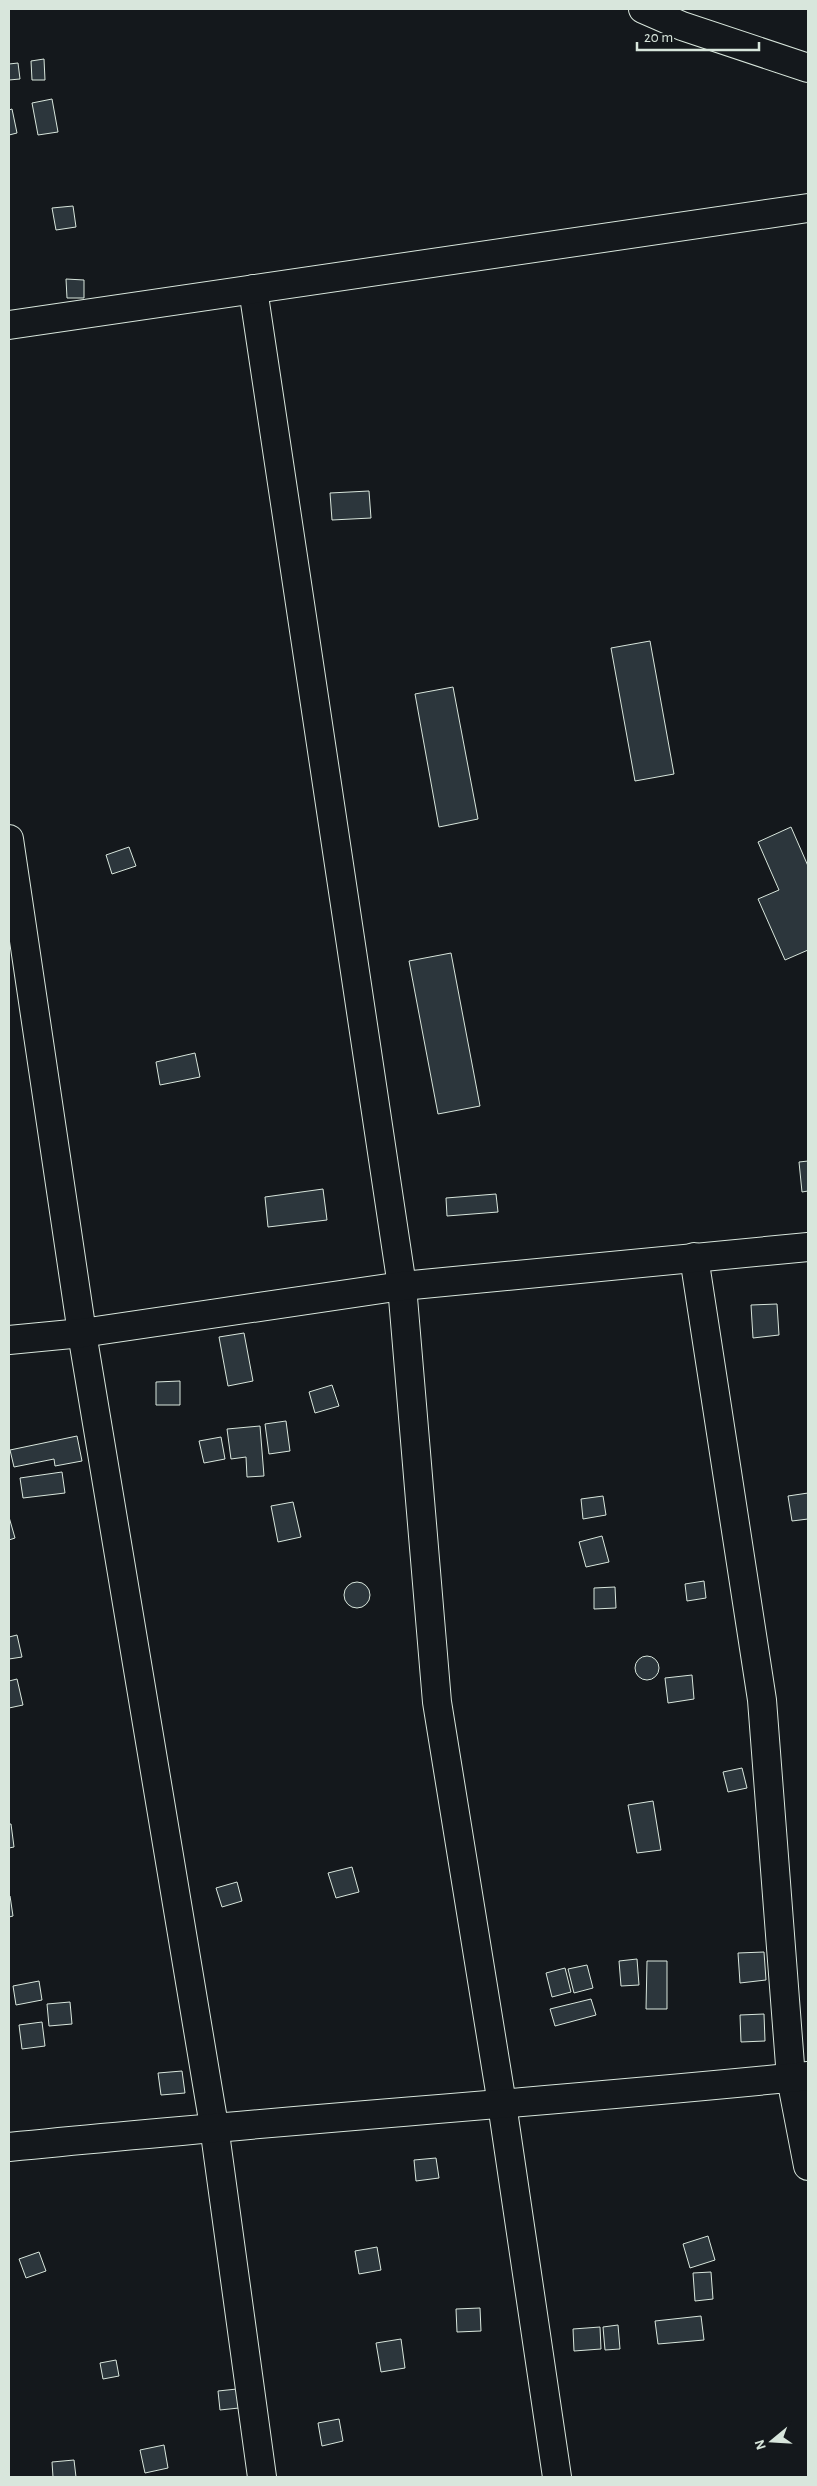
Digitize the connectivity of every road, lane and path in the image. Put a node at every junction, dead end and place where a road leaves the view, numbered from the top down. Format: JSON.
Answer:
{"nodes":[{"id":1,"x":643,"y":9,"type":"edge"},
{"id":2,"x":808,"y":68,"type":"edge"},
{"id":3,"x":808,"y":208,"type":"edge"},
{"id":4,"x":253,"y":289,"type":"junction"},
{"id":5,"x":9,"y":325,"type":"edge"},
{"id":6,"x":9,"y":839,"type":"edge"},
{"id":7,"x":808,"y":1246,"type":"edge"},
{"id":8,"x":694,"y":1257,"type":"junction"},
{"id":9,"x":402,"y":1286,"type":"junction"},
{"id":10,"x":82,"y":1333,"type":"junction"},
{"id":11,"x":9,"y":1340,"type":"edge"},
{"id":12,"x":800,"y":2077,"type":"edge"},
{"id":13,"x":502,"y":2104,"type":"junction"},
{"id":14,"x":214,"y":2126,"type":"junction"},
{"id":15,"x":9,"y":2147,"type":"edge"},
{"id":16,"x":808,"y":2166,"type":"edge"},
{"id":17,"x":262,"y":2477,"type":"edge"},
{"id":18,"x":556,"y":2477,"type":"edge"}],
"edges":[{"from":1,"to":2,"type":"street"},
{"from":3,"to":4,"type":"street"},
{"from":4,"to":5,"type":"street"},
{"from":4,"to":9,"type":"street"},
{"from":6,"to":10,"type":"street"},
{"from":7,"to":8,"type":"street"},
{"from":8,"to":9,"type":"street"},
{"from":8,"to":12,"type":"street"},
{"from":9,"to":10,"type":"street"},
{"from":9,"to":13,"type":"street"},
{"from":10,"to":11,"type":"street"},
{"from":10,"to":14,"type":"street"},
{"from":12,"to":13,"type":"street"},
{"from":12,"to":16,"type":"street"},
{"from":13,"to":14,"type":"street"},
{"from":13,"to":18,"type":"street"},
{"from":14,"to":15,"type":"street"},
{"from":14,"to":17,"type":"street"}]}
